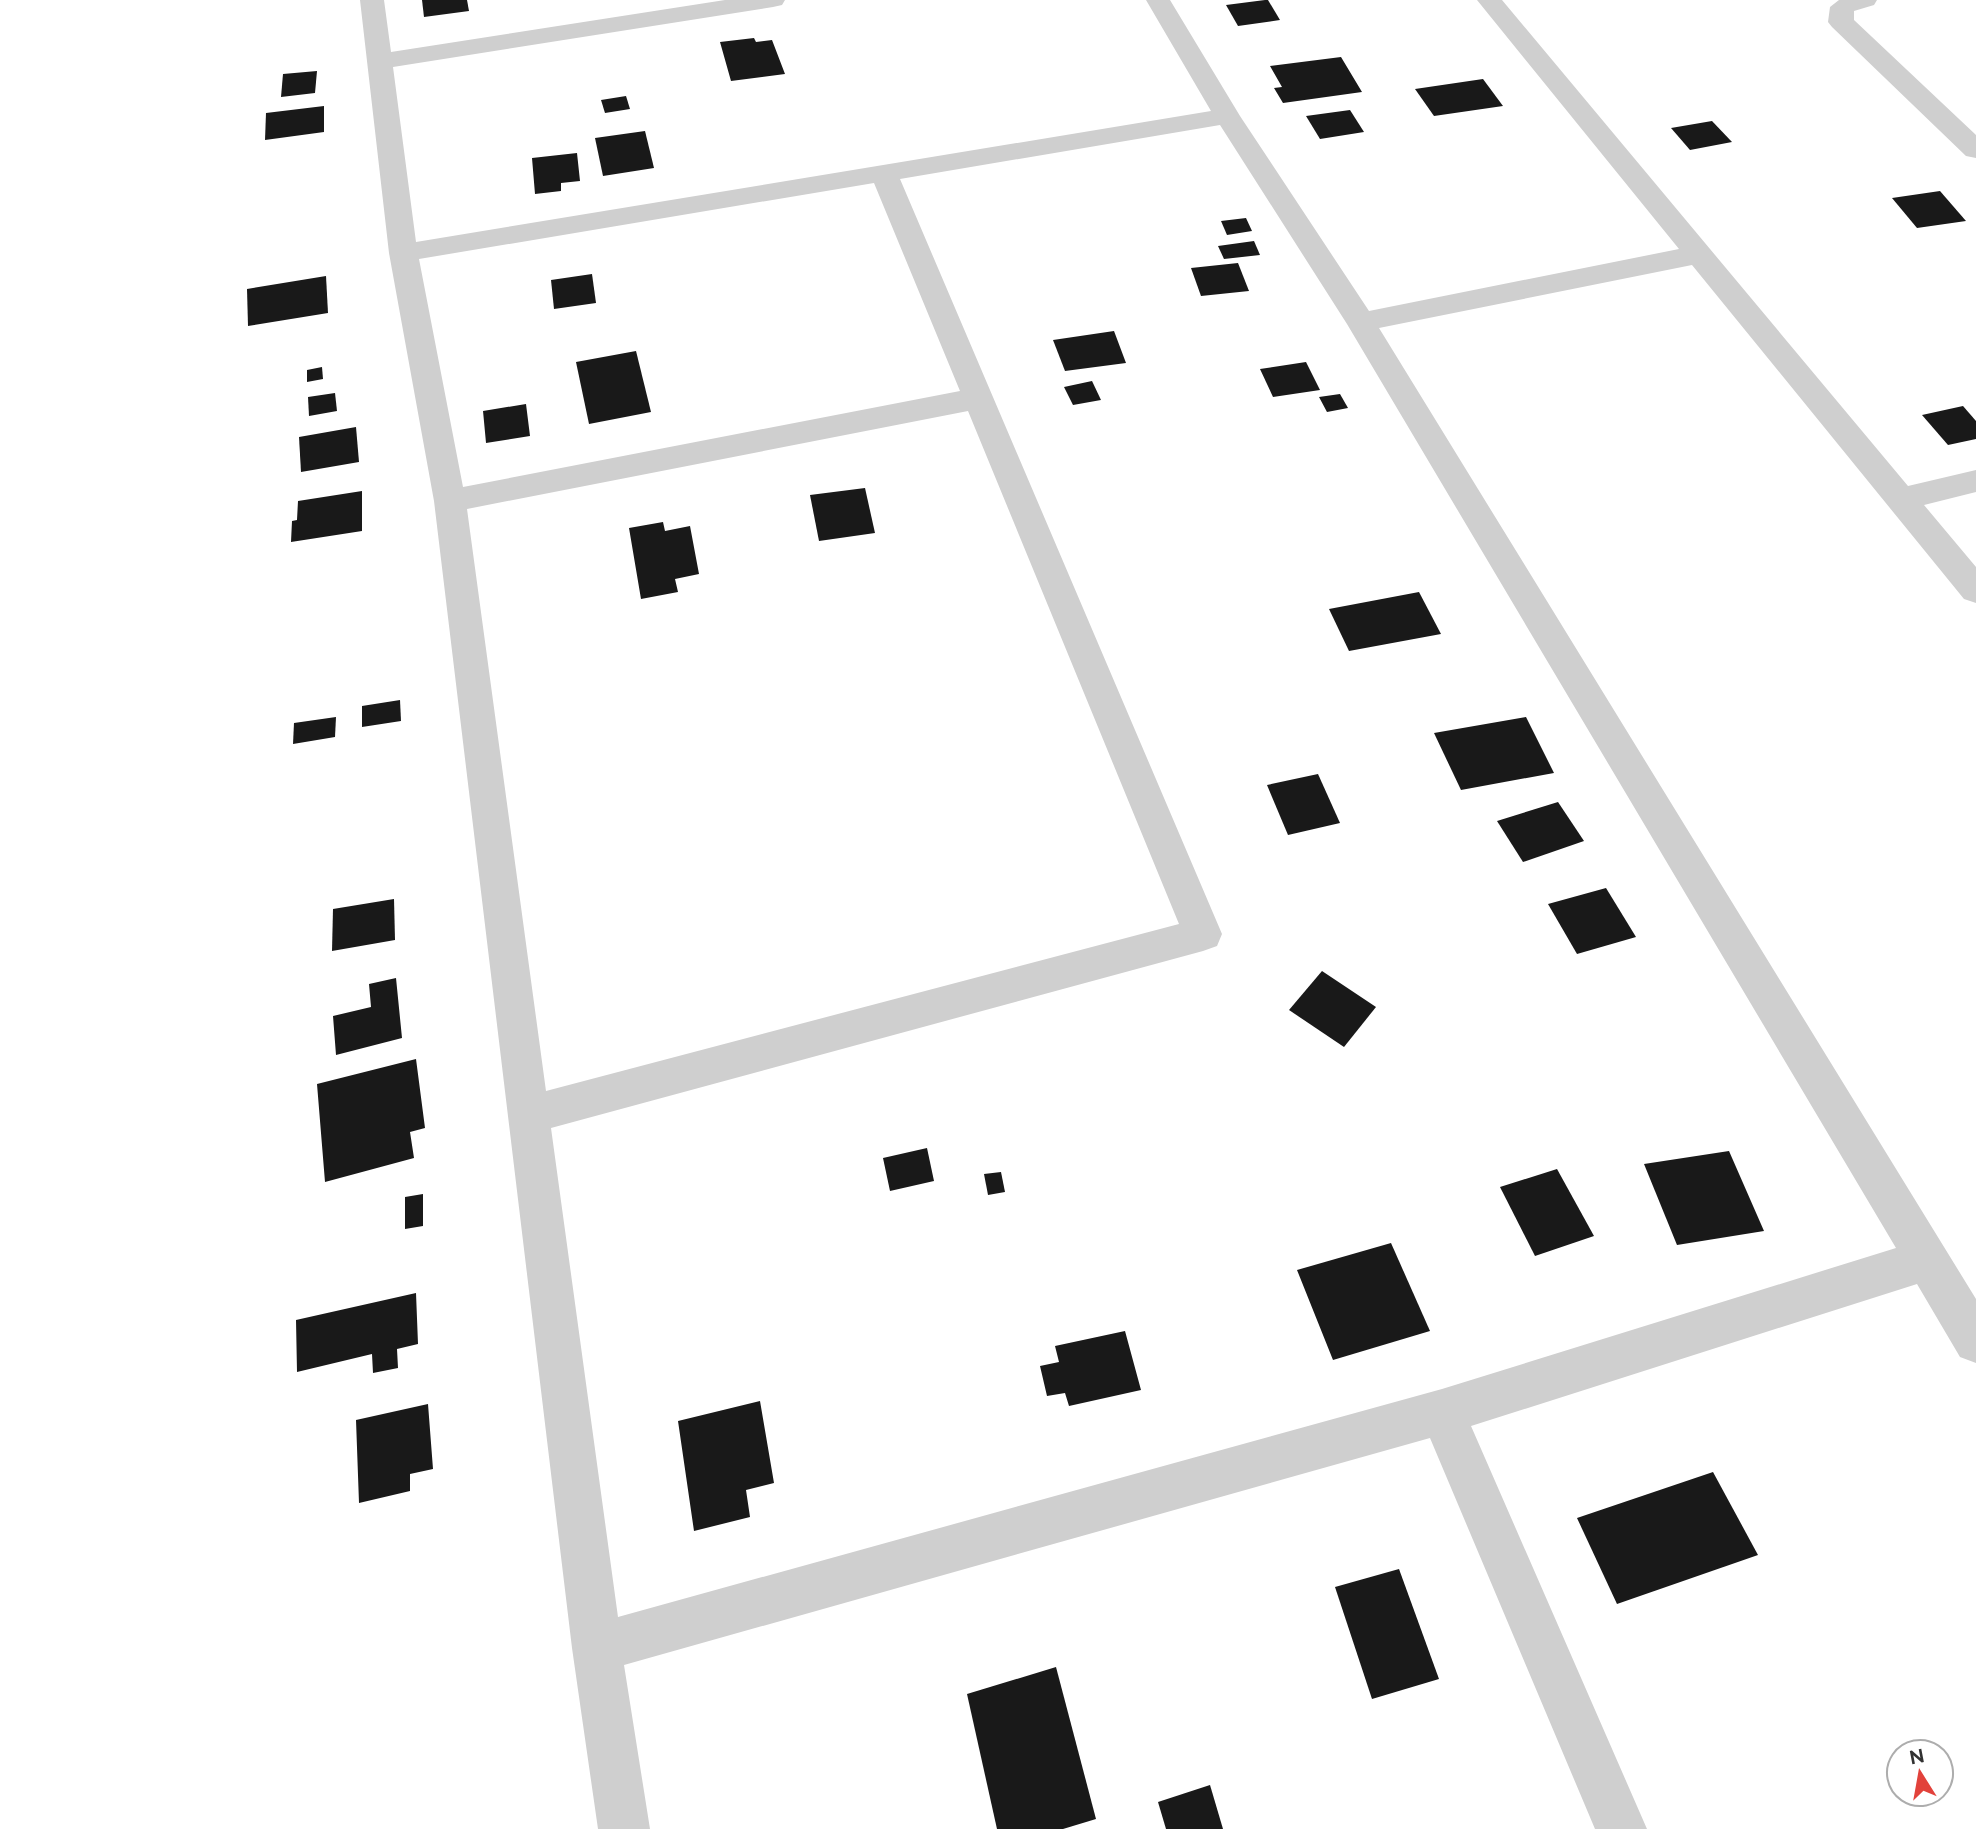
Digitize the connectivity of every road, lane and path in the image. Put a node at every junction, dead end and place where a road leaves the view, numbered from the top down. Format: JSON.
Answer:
{"nodes":[{"id":1,"x":372,"y":0,"type":"edge"},
{"id":2,"x":773,"y":0,"type":"edge"},
{"id":3,"x":1158,"y":0,"type":"edge"},
{"id":4,"x":1489,"y":0,"type":"edge"},
{"id":5,"x":1865,"y":0,"type":"edge"},
{"id":6,"x":380,"y":61,"type":"junction"},
{"id":7,"x":1227,"y":116,"type":"junction"},
{"id":8,"x":1976,"y":149,"type":"edge"},
{"id":9,"x":883,"y":172,"type":"junction"},
{"id":10,"x":403,"y":253,"type":"junction"},
{"id":11,"x":1699,"y":254,"type":"junction"},
{"id":12,"x":1361,"y":322,"type":"junction"},
{"id":13,"x":978,"y":398,"type":"junction"},
{"id":14,"x":1976,"y":481,"type":"edge"},
{"id":15,"x":1901,"y":499,"type":"junction"},
{"id":16,"x":450,"y":501,"type":"junction"},
{"id":17,"x":1976,"y":590,"type":"edge"},
{"id":18,"x":530,"y":1115,"type":"junction"},
{"id":19,"x":1926,"y":1260,"type":"junction"},
{"id":20,"x":1976,"y":1341,"type":"edge"},
{"id":21,"x":1442,"y":1412,"type":"junction"},
{"id":22,"x":597,"y":1648,"type":"junction"},
{"id":23,"x":624,"y":1829,"type":"edge"},
{"id":24,"x":1620,"y":1829,"type":"edge"}],
"edges":[{"from":1,"to":6,"type":"street"},
{"from":2,"to":6,"type":"street"},
{"from":3,"to":7,"type":"street"},
{"from":4,"to":11,"type":"street"},
{"from":5,"to":8,"type":"street"},
{"from":6,"to":10,"type":"street"},
{"from":7,"to":9,"type":"street"},
{"from":7,"to":12,"type":"street"},
{"from":9,"to":10,"type":"street"},
{"from":9,"to":13,"type":"street"},
{"from":10,"to":16,"type":"street"},
{"from":11,"to":12,"type":"street"},
{"from":11,"to":15,"type":"street"},
{"from":12,"to":19,"type":"street"},
{"from":13,"to":16,"type":"street"},
{"from":13,"to":18,"type":"street"},
{"from":14,"to":15,"type":"street"},
{"from":15,"to":17,"type":"street"},
{"from":16,"to":18,"type":"street"},
{"from":18,"to":22,"type":"street"},
{"from":19,"to":20,"type":"street"},
{"from":19,"to":21,"type":"street"},
{"from":21,"to":22,"type":"street"},
{"from":21,"to":24,"type":"street"},
{"from":22,"to":23,"type":"street"}]}
